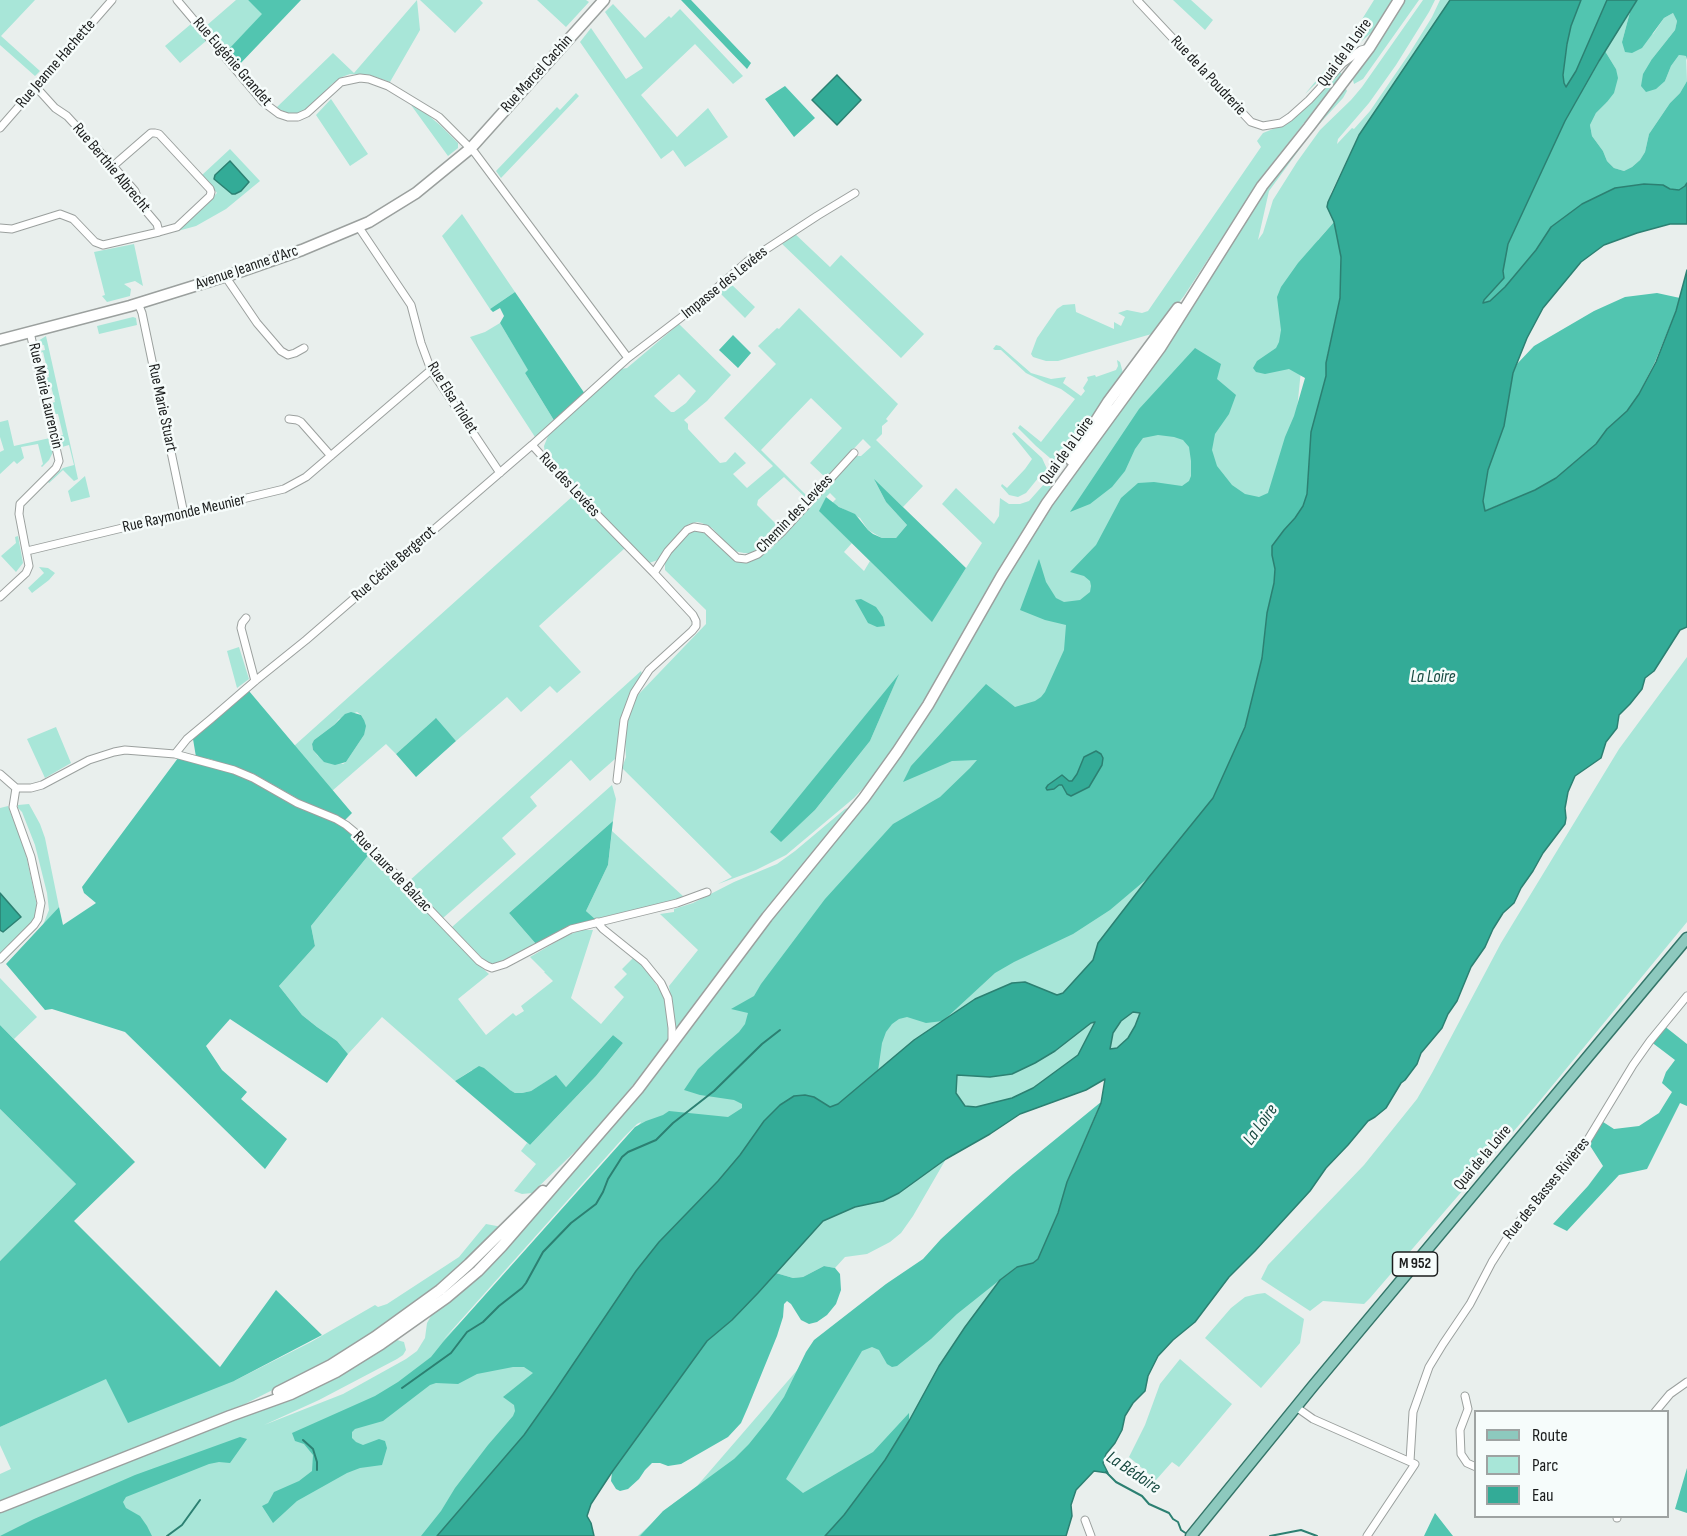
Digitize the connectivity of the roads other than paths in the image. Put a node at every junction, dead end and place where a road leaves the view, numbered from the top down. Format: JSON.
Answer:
{"nodes":[{"id":1,"x":112,"y":0,"type":"edge"},
{"id":2,"x":177,"y":0,"type":"edge"},
{"id":3,"x":604,"y":0,"type":"edge"},
{"id":4,"x":1137,"y":0,"type":"edge"},
{"id":5,"x":1399,"y":0,"type":"edge"},
{"id":6,"x":1369,"y":48,"type":"junction"},
{"id":7,"x":36,"y":87,"type":"junction"},
{"id":8,"x":0,"y":128,"type":"edge"},
{"id":9,"x":471,"y":148,"type":"junction"},
{"id":10,"x":113,"y":166,"type":"junction"},
{"id":11,"x":855,"y":193,"type":"dead end"},
{"id":12,"x":358,"y":226,"type":"junction"},
{"id":13,"x":0,"y":228,"type":"edge"},
{"id":14,"x":159,"y":232,"type":"junction"},
{"id":15,"x":225,"y":276,"type":"junction"},
{"id":16,"x":138,"y":303,"type":"junction"},
{"id":17,"x":30,"y":332,"type":"junction"},
{"id":18,"x":0,"y":340,"type":"edge"},
{"id":19,"x":304,"y":348,"type":"dead end"},
{"id":20,"x":628,"y":358,"type":"junction"},
{"id":21,"x":431,"y":370,"type":"junction"},
{"id":22,"x":289,"y":419,"type":"dead end"},
{"id":23,"x":532,"y":445,"type":"junction"},
{"id":24,"x":854,"y":453,"type":"dead end"},
{"id":25,"x":331,"y":456,"type":"junction"},
{"id":26,"x":500,"y":473,"type":"junction"},
{"id":27,"x":184,"y":514,"type":"junction"},
{"id":28,"x":27,"y":551,"type":"junction"},
{"id":29,"x":654,"y":573,"type":"junction"},
{"id":30,"x":0,"y":597,"type":"edge"},
{"id":31,"x":246,"y":618,"type":"dead end"},
{"id":32,"x":255,"y":681,"type":"junction"},
{"id":33,"x":175,"y":754,"type":"junction"},
{"id":34,"x":0,"y":774,"type":"edge"},
{"id":35,"x":617,"y":780,"type":"dead end"},
{"id":36,"x":16,"y":788,"type":"junction"},
{"id":37,"x":707,"y":891,"type":"dead end"},
{"id":38,"x":597,"y":922,"type":"junction"},
{"id":39,"x":1687,"y":938,"type":"edge"},
{"id":40,"x":0,"y":959,"type":"edge"},
{"id":41,"x":1687,"y":996,"type":"edge"},
{"id":42,"x":671,"y":1047,"type":"junction"},
{"id":43,"x":1687,"y":1382,"type":"edge"},
{"id":44,"x":1465,"y":1396,"type":"dead end"},
{"id":45,"x":1299,"y":1403,"type":"junction"},
{"id":46,"x":1657,"y":1410,"type":"edge"},
{"id":47,"x":1412,"y":1463,"type":"junction"},
{"id":48,"x":1474,"y":1466,"type":"edge"},
{"id":49,"x":0,"y":1507,"type":"edge"},
{"id":50,"x":1084,"y":1520,"type":"dead end"},
{"id":51,"x":1195,"y":1531,"type":"edge"},
{"id":52,"x":1091,"y":1536,"type":"edge"},
{"id":53,"x":1367,"y":1536,"type":"edge"}],
"edges":[{"from":1,"to":7,"type":"street","name":"Rue Jeanne Hachette"},
{"from":2,"to":9,"type":"street","name":"Rue Eugénie Grandet"},
{"from":3,"to":9,"type":"main road","name":"Rue Marcel Cachin"},
{"from":4,"to":6,"type":"street","name":"Rue de la Poudrerie"},
{"from":5,"to":6,"type":"main road","name":"Quai de la Loire"},
{"from":6,"to":42,"type":"main road","name":"Quai de la Loire"},
{"from":7,"to":8,"type":"street","name":"Rue Jeanne Hachette"},
{"from":7,"to":10,"type":"street","name":"Rue Berthie Albrecht"},
{"from":9,"to":12,"type":"main road","name":"Avenue Jeanne d'Arc"},
{"from":9,"to":20,"type":"street"},
{"from":10,"to":14,"type":"street","name":"Rue Berthie Albrecht"},
{"from":10,"to":14,"type":"street"},
{"from":11,"to":20,"type":"street","name":"Impasse des Levées"},
{"from":12,"to":15,"type":"main road","name":"Avenue Jeanne d'Arc"},
{"from":12,"to":21,"type":"street","name":"Rue Elsa Triolet"},
{"from":13,"to":14,"type":"street","name":"Rue Berthie Albrecht"},
{"from":15,"to":16,"type":"main road","name":"Avenue Jeanne d'Arc"},
{"from":15,"to":19,"type":"street"},
{"from":16,"to":17,"type":"main road","name":"Avenue Jeanne d'Arc"},
{"from":16,"to":27,"type":"street","name":"Rue Marie Stuart"},
{"from":17,"to":18,"type":"main road","name":"Avenue Jeanne d'Arc"},
{"from":17,"to":28,"type":"street","name":"Rue Marie Laurencin"},
{"from":20,"to":23,"type":"street","name":"Rue des Levées"},
{"from":21,"to":25,"type":"street","name":"Rue Raymonde Meunier"},
{"from":21,"to":26,"type":"street","name":"Rue Elsa Triolet"},
{"from":22,"to":25,"type":"street"},
{"from":23,"to":26,"type":"street","name":"Rue Cécile Bergerot"},
{"from":23,"to":29,"type":"street","name":"Rue des Levées"},
{"from":24,"to":29,"type":"street","name":"Chemin des Levées"},
{"from":25,"to":27,"type":"street","name":"Rue Raymonde Meunier"},
{"from":26,"to":32,"type":"street","name":"Rue Cécile Bergerot"},
{"from":27,"to":28,"type":"street","name":"Rue Raymonde Meunier"},
{"from":28,"to":30,"type":"street"},
{"from":29,"to":35,"type":"street","name":"Rue des Levées"},
{"from":31,"to":32,"type":"street"},
{"from":32,"to":33,"type":"street","name":"Rue Cécile Bergerot"},
{"from":33,"to":36,"type":"street","name":"Rue Laure de Balzac"},
{"from":33,"to":38,"type":"street","name":"Rue Laure de Balzac"},
{"from":34,"to":36,"type":"street"},
{"from":36,"to":40,"type":"street"},
{"from":37,"to":38,"type":"street","name":"Rue Laure de Balzac"},
{"from":38,"to":42,"type":"street"},
{"from":39,"to":45,"type":"main road","name":"Quai de la Loire","number":"M 952"},
{"from":41,"to":47,"type":"street","name":"Rue des Basses Rivières"},
{"from":42,"to":49,"type":"main road","name":"Quai de la Loire"},
{"from":43,"to":46,"type":"street"},
{"from":44,"to":48,"type":"street"},
{"from":45,"to":47,"type":"street"},
{"from":45,"to":51,"type":"main road","number":"M 952"},
{"from":47,"to":53,"type":"street"},
{"from":50,"to":52,"type":"street"}]}
